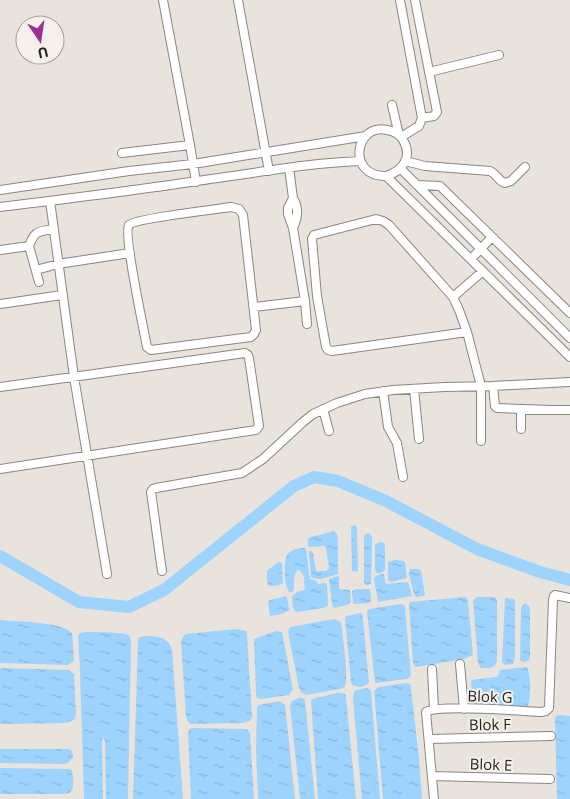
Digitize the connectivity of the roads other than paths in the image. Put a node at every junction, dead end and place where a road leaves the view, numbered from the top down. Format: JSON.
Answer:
{"nodes":[{"id":1,"x":163,"y":0,"type":"edge"},
{"id":2,"x":238,"y":0,"type":"edge"},
{"id":3,"x":400,"y":0,"type":"edge"},
{"id":4,"x":415,"y":0,"type":"edge"},
{"id":5,"x":499,"y":55,"type":"dead end"},
{"id":6,"x":429,"y":72,"type":"junction"},
{"id":7,"x":392,"y":105,"type":"dead end"},
{"id":8,"x":422,"y":118,"type":"junction"},
{"id":9,"x":366,"y":136,"type":"junction"},
{"id":10,"x":400,"y":136,"type":"junction"},
{"id":11,"x":190,"y":145,"type":"junction"},
{"id":12,"x":267,"y":152,"type":"junction"},
{"id":13,"x":122,"y":153,"type":"dead end"},
{"id":14,"x":360,"y":161,"type":"junction"},
{"id":15,"x":193,"y":164,"type":"junction"},
{"id":16,"x":403,"y":165,"type":"junction"},
{"id":17,"x":525,"y":167,"type":"dead end"},
{"id":18,"x":289,"y":168,"type":"junction"},
{"id":19,"x":270,"y":171,"type":"junction"},
{"id":20,"x":386,"y":176,"type":"junction"},
{"id":21,"x":196,"y":182,"type":"junction"},
{"id":22,"x":417,"y":184,"type":"junction"},
{"id":23,"x":0,"y":190,"type":"edge"},
{"id":24,"x":50,"y":201,"type":"junction"},
{"id":25,"x":0,"y":207,"type":"edge"},
{"id":26,"x":53,"y":229,"type":"junction"},
{"id":27,"x":492,"y":237,"type":"junction"},
{"id":28,"x":29,"y":246,"type":"junction"},
{"id":29,"x":481,"y":249,"type":"junction"},
{"id":30,"x":0,"y":250,"type":"edge"},
{"id":31,"x":130,"y":253,"type":"junction"},
{"id":32,"x":471,"y":259,"type":"junction"},
{"id":33,"x":58,"y":264,"type":"junction"},
{"id":34,"x":36,"y":270,"type":"junction"},
{"id":35,"x":483,"y":271,"type":"junction"},
{"id":36,"x":39,"y":282,"type":"dead end"},
{"id":37,"x":62,"y":295,"type":"junction"},
{"id":38,"x":453,"y":297,"type":"junction"},
{"id":39,"x":305,"y":301,"type":"junction"},
{"id":40,"x":0,"y":304,"type":"edge"},
{"id":41,"x":254,"y":307,"type":"junction"},
{"id":42,"x":570,"y":313,"type":"edge"},
{"id":43,"x":307,"y":324,"type":"dead end"},
{"id":44,"x":467,"y":332,"type":"junction"},
{"id":45,"x":570,"y":338,"type":"edge"},
{"id":46,"x":570,"y":356,"type":"edge"},
{"id":47,"x":74,"y":378,"type":"junction"},
{"id":48,"x":570,"y":382,"type":"edge"},
{"id":49,"x":481,"y":386,"type":"junction"},
{"id":50,"x":493,"y":386,"type":"junction"},
{"id":51,"x":0,"y":388,"type":"edge"},
{"id":52,"x":414,"y":389,"type":"junction"},
{"id":53,"x":383,"y":392,"type":"junction"},
{"id":54,"x":521,"y":408,"type":"junction"},
{"id":55,"x":322,"y":409,"type":"junction"},
{"id":56,"x":570,"y":410,"type":"edge"},
{"id":57,"x":521,"y":429,"type":"dead end"},
{"id":58,"x":329,"y":431,"type":"dead end"},
{"id":59,"x":419,"y":439,"type":"dead end"},
{"id":60,"x":481,"y":441,"type":"dead end"},
{"id":61,"x":86,"y":456,"type":"junction"},
{"id":62,"x":0,"y":469,"type":"edge"},
{"id":63,"x":403,"y":477,"type":"dead end"},
{"id":64,"x":162,"y":571,"type":"dead end"},
{"id":65,"x":107,"y":574,"type":"dead end"},
{"id":66,"x":570,"y":598,"type":"edge"},
{"id":67,"x":460,"y":664,"type":"dead end"},
{"id":68,"x":432,"y":669,"type":"dead end"},
{"id":69,"x":464,"y":709,"type":"junction"},
{"id":70,"x":431,"y":710,"type":"junction"},
{"id":71,"x":551,"y":736,"type":"dead end"},
{"id":72,"x":430,"y":739,"type":"junction"},
{"id":73,"x":432,"y":776,"type":"junction"},
{"id":74,"x":550,"y":779,"type":"dead end"},
{"id":75,"x":434,"y":799,"type":"edge"}],
"edges":[{"from":1,"to":11,"type":"street"},
{"from":2,"to":12,"type":"street"},
{"from":3,"to":8,"type":"street"},
{"from":4,"to":6,"type":"street"},
{"from":5,"to":6,"type":"street"},
{"from":6,"to":8,"type":"street"},
{"from":7,"to":10,"type":"street"},
{"from":8,"to":10,"type":"street"},
{"from":9,"to":10,"type":"street"},
{"from":9,"to":12,"type":"street"},
{"from":9,"to":14,"type":"street"},
{"from":10,"to":16,"type":"street"},
{"from":11,"to":13,"type":"street"},
{"from":11,"to":15,"type":"street"},
{"from":12,"to":15,"type":"street"},
{"from":12,"to":19,"type":"street"},
{"from":14,"to":18,"type":"street"},
{"from":14,"to":20,"type":"street"},
{"from":15,"to":21,"type":"street"},
{"from":15,"to":23,"type":"street"},
{"from":16,"to":17,"type":"street"},
{"from":16,"to":20,"type":"street"},
{"from":16,"to":22,"type":"street"},
{"from":18,"to":19,"type":"street"},
{"from":18,"to":39,"type":"street"},
{"from":19,"to":21,"type":"street"},
{"from":20,"to":32,"type":"street"},
{"from":21,"to":24,"type":"street"},
{"from":22,"to":27,"type":"street"},
{"from":22,"to":29,"type":"street"},
{"from":24,"to":25,"type":"street"},
{"from":24,"to":26,"type":"street"},
{"from":26,"to":28,"type":"street"},
{"from":26,"to":33,"type":"street"},
{"from":27,"to":29,"type":"street"},
{"from":27,"to":42,"type":"street"},
{"from":28,"to":30,"type":"street"},
{"from":28,"to":34,"type":"street"},
{"from":29,"to":32,"type":"street"},
{"from":29,"to":45,"type":"street"},
{"from":31,"to":33,"type":"street"},
{"from":31,"to":41,"type":"street"},
{"from":31,"to":41,"type":"street"},
{"from":32,"to":35,"type":"street"},
{"from":33,"to":34,"type":"street"},
{"from":33,"to":37,"type":"street"},
{"from":34,"to":36,"type":"street"},
{"from":35,"to":38,"type":"street"},
{"from":35,"to":46,"type":"street"},
{"from":37,"to":40,"type":"street"},
{"from":37,"to":47,"type":"street"},
{"from":38,"to":44,"type":"street"},
{"from":38,"to":44,"type":"street"},
{"from":39,"to":41,"type":"street"},
{"from":39,"to":43,"type":"street"},
{"from":44,"to":49,"type":"street"},
{"from":47,"to":51,"type":"street"},
{"from":47,"to":61,"type":"street"},
{"from":47,"to":61,"type":"street"},
{"from":48,"to":50,"type":"street"},
{"from":49,"to":50,"type":"street"},
{"from":49,"to":52,"type":"street"},
{"from":49,"to":60,"type":"street"},
{"from":50,"to":54,"type":"street"},
{"from":52,"to":53,"type":"street"},
{"from":52,"to":59,"type":"street"},
{"from":53,"to":55,"type":"street"},
{"from":53,"to":63,"type":"street"},
{"from":54,"to":56,"type":"street"},
{"from":54,"to":57,"type":"street"},
{"from":55,"to":58,"type":"street"},
{"from":55,"to":64,"type":"street"},
{"from":61,"to":62,"type":"street"},
{"from":61,"to":65,"type":"street"},
{"from":66,"to":69,"type":"street","name":"Blok G"},
{"from":67,"to":69,"type":"street"},
{"from":68,"to":70,"type":"street"},
{"from":69,"to":70,"type":"street","name":"Blok G"},
{"from":70,"to":72,"type":"street"},
{"from":71,"to":72,"type":"street","name":"Blok F"},
{"from":72,"to":73,"type":"street"},
{"from":73,"to":74,"type":"street","name":"Blok E"},
{"from":73,"to":75,"type":"street"}]}
